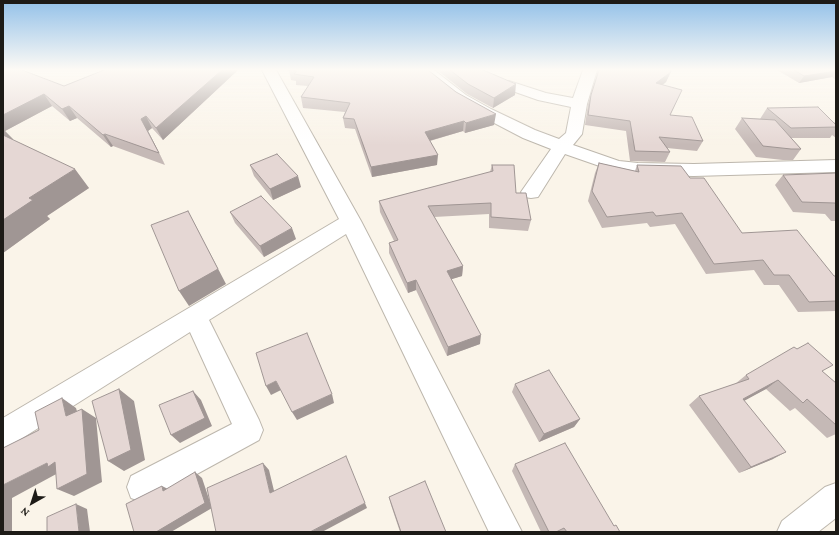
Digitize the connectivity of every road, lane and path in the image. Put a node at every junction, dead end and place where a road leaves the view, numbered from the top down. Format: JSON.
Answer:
{"nodes":[{"id":1,"x":283,"y":95,"type":"edge"},
{"id":2,"x":457,"y":95,"type":"edge"},
{"id":3,"x":537,"y":95,"type":"edge"},
{"id":4,"x":582,"y":95,"type":"edge"},
{"id":5,"x":579,"y":104,"type":"junction"},
{"id":6,"x":562,"y":146,"type":"junction"},
{"id":7,"x":836,"y":166,"type":"edge"},
{"id":8,"x":531,"y":192,"type":"dead end"},
{"id":9,"x":351,"y":221,"type":"junction"},
{"id":10,"x":195,"y":317,"type":"junction"},
{"id":11,"x":3,"y":434,"type":"edge"},
{"id":12,"x":142,"y":487,"type":"dead end"},
{"id":13,"x":836,"y":498,"type":"edge"},
{"id":14,"x":506,"y":532,"type":"edge"},
{"id":15,"x":793,"y":532,"type":"edge"}],
"edges":[{"from":1,"to":9,"type":"street"},
{"from":2,"to":6,"type":"street"},
{"from":3,"to":5,"type":"street"},
{"from":4,"to":5,"type":"street"},
{"from":5,"to":6,"type":"street"},
{"from":6,"to":7,"type":"street"},
{"from":6,"to":8,"type":"street"},
{"from":9,"to":10,"type":"street"},
{"from":9,"to":14,"type":"street"},
{"from":10,"to":11,"type":"street"},
{"from":10,"to":12,"type":"street"},
{"from":13,"to":15,"type":"street"}]}
